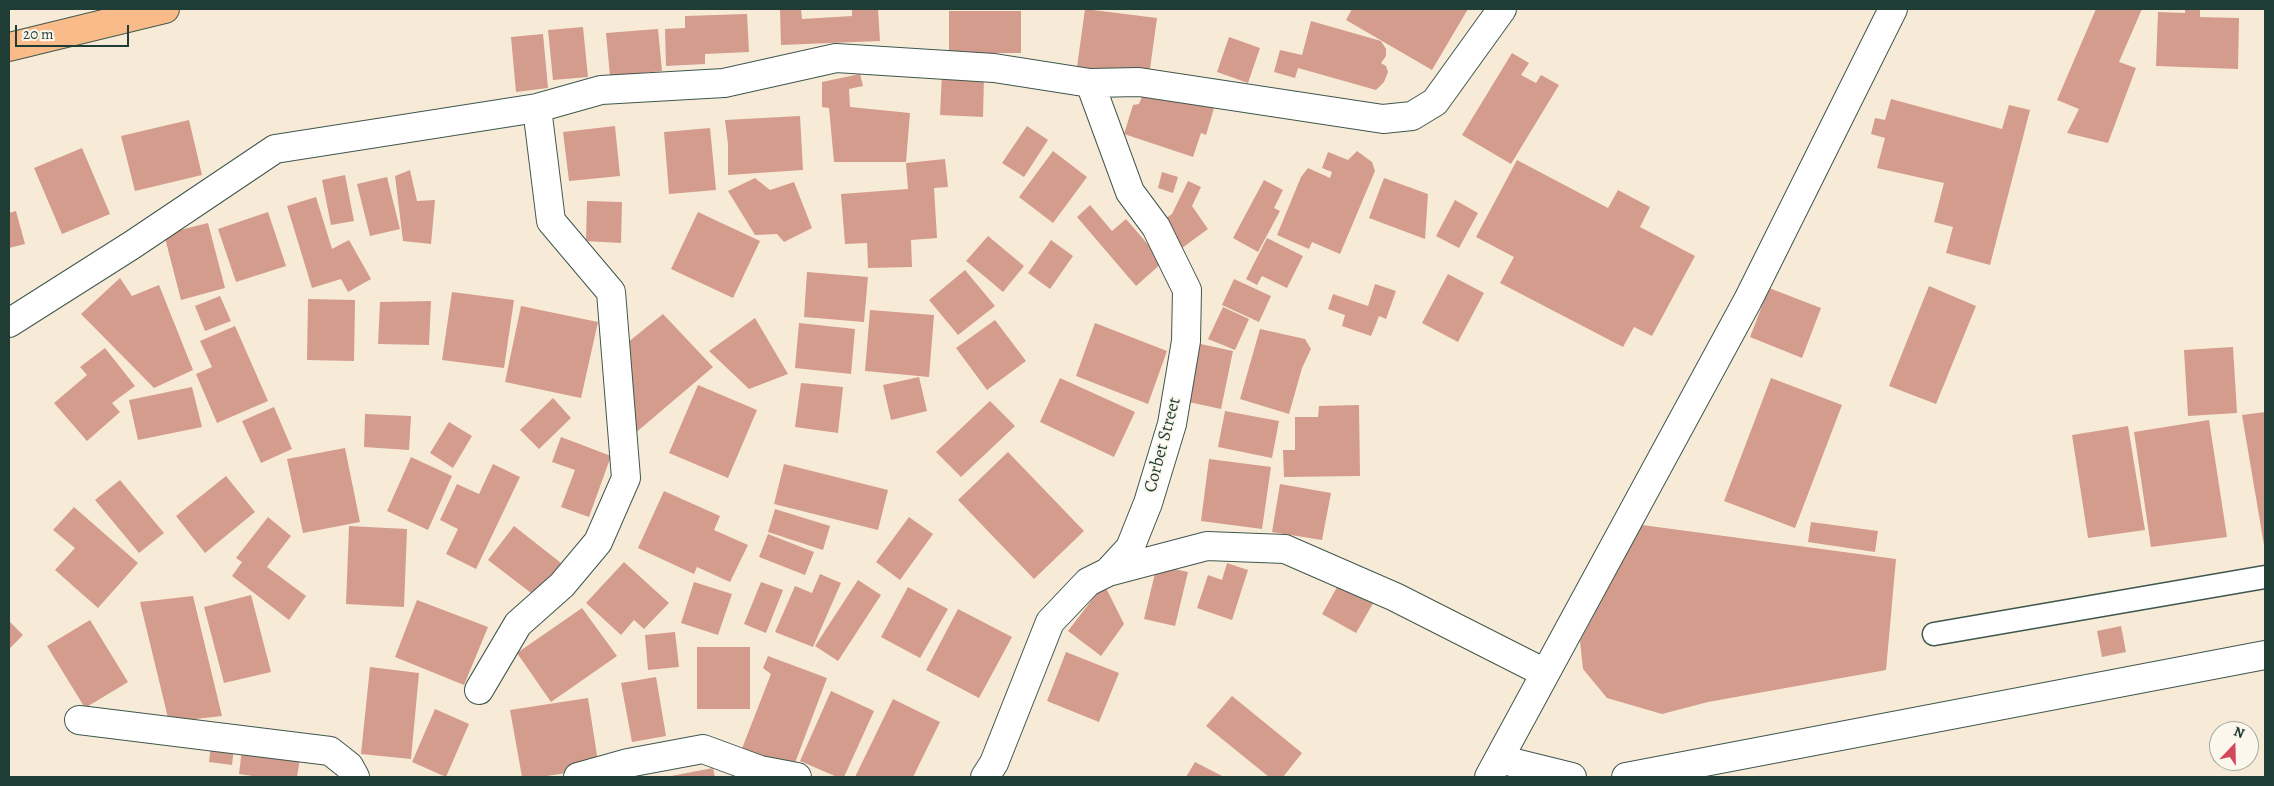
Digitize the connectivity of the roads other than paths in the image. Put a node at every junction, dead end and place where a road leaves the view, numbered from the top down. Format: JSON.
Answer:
{"nodes":[{"id":1,"x":165,"y":9,"type":"edge"},
{"id":2,"x":1502,"y":9,"type":"edge"},
{"id":3,"x":1893,"y":9,"type":"edge"},
{"id":4,"x":9,"y":47,"type":"edge"},
{"id":5,"x":1090,"y":83,"type":"junction"},
{"id":6,"x":536,"y":108,"type":"junction"},
{"id":7,"x":9,"y":323,"type":"edge"},
{"id":8,"x":1108,"y":572,"type":"junction"},
{"id":9,"x":2265,"y":577,"type":"edge"},
{"id":10,"x":1934,"y":634,"type":"dead end"},
{"id":11,"x":2265,"y":655,"type":"edge"},
{"id":12,"x":1545,"y":673,"type":"junction"},
{"id":13,"x":479,"y":690,"type":"dead end"},
{"id":14,"x":78,"y":720,"type":"dead end"},
{"id":15,"x":1494,"y":768,"type":"edge"},
{"id":16,"x":355,"y":777,"type":"edge"},
{"id":17,"x":578,"y":777,"type":"edge"},
{"id":18,"x":797,"y":777,"type":"edge"},
{"id":19,"x":985,"y":777,"type":"edge"},
{"id":20,"x":1572,"y":777,"type":"edge"},
{"id":21,"x":1626,"y":777,"type":"edge"}],
"edges":[{"from":1,"to":4,"type":"highway"},
{"from":2,"to":5,"type":"street"},
{"from":3,"to":12,"type":"street"},
{"from":5,"to":6,"type":"street"},
{"from":5,"to":8,"type":"street","name":"Corbet Street"},
{"from":6,"to":7,"type":"street"},
{"from":6,"to":13,"type":"street"},
{"from":8,"to":12,"type":"street"},
{"from":8,"to":19,"type":"street","name":"Corbet Street"},
{"from":9,"to":10,"type":"lane"},
{"from":11,"to":21,"type":"street"},
{"from":12,"to":15,"type":"street"},
{"from":14,"to":16,"type":"street"},
{"from":15,"to":20,"type":"street"},
{"from":17,"to":18,"type":"street"}]}
